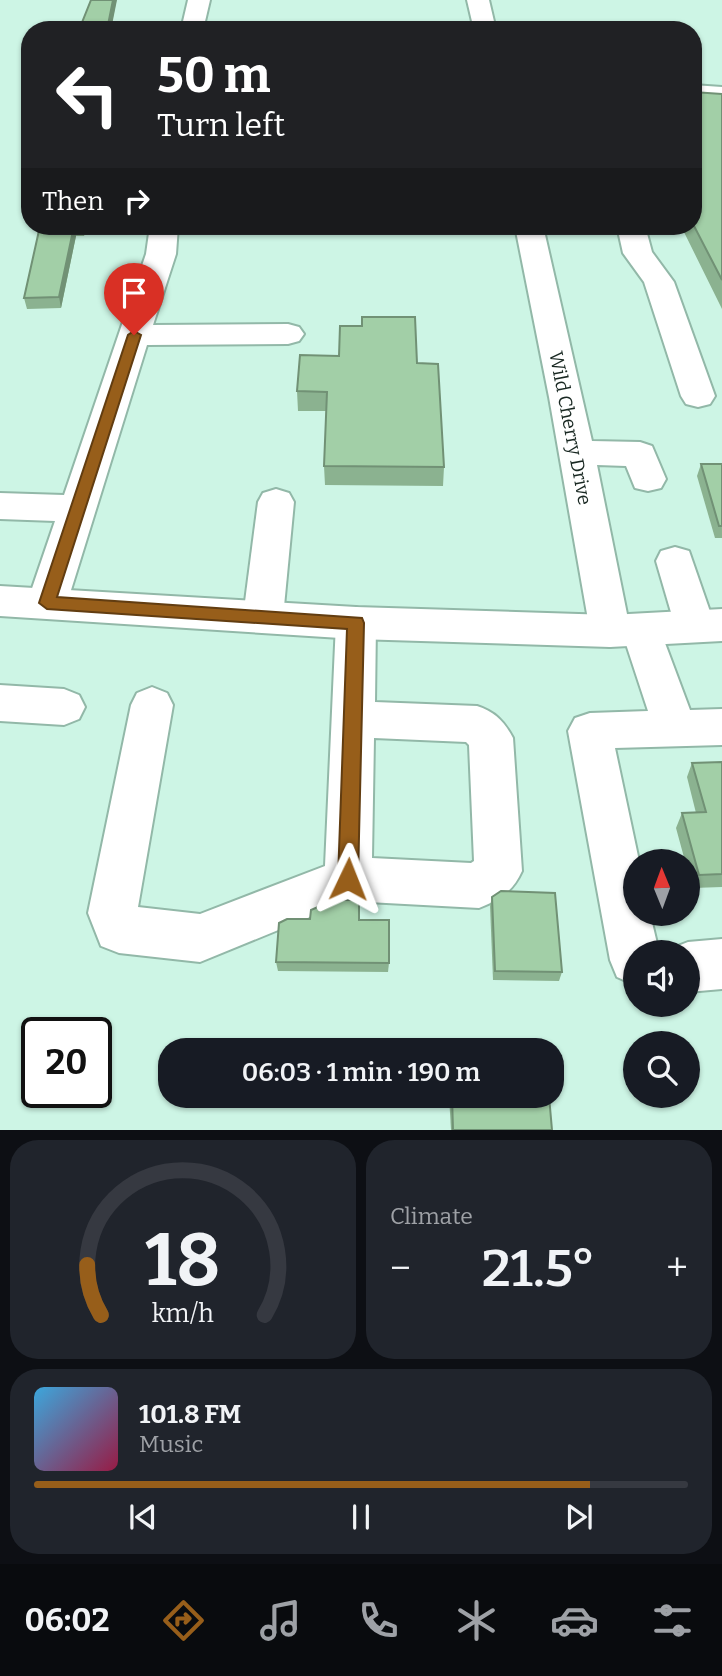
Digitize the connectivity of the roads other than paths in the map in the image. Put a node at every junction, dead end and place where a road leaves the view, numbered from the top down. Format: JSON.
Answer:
{"nodes":[{"id":1,"x":199,"y":0,"type":"edge"},
{"id":2,"x":478,"y":0,"type":"edge"},
{"id":3,"x":194,"y":21,"type":"edge"},
{"id":4,"x":483,"y":21,"type":"edge"},
{"id":5,"x":702,"y":93,"type":"edge"},
{"id":6,"x":722,"y":94,"type":"edge"},
{"id":7,"x":163,"y":235,"type":"edge"},
{"id":8,"x":532,"y":235,"type":"edge"},
{"id":9,"x":633,"y":235,"type":"edge"},
{"id":10,"x":288,"y":334,"type":"dead end"},
{"id":11,"x":134,"y":335,"type":"junction"},
{"id":12,"x":698,"y":396,"type":"dead end"},
{"id":13,"x":576,"y":453,"type":"junction"},
{"id":14,"x":644,"y":466,"type":"dead end"},
{"id":15,"x":276,"y":502,"type":"dead end"},
{"id":16,"x":0,"y":506,"type":"edge"},
{"id":17,"x":77,"y":509,"type":"junction"},
{"id":18,"x":674,"y":561,"type":"dead end"},
{"id":19,"x":0,"y":601,"type":"edge"},
{"id":20,"x":47,"y":603,"type":"junction"},
{"id":21,"x":263,"y":617,"type":"junction"},
{"id":22,"x":356,"y":623,"type":"junction"},
{"id":23,"x":709,"y":626,"type":"edge"},
{"id":24,"x":626,"y":630,"type":"junction"},
{"id":25,"x":0,"y":703,"type":"edge"},
{"id":26,"x":152,"y":705,"type":"dead end"},
{"id":27,"x":64,"y":707,"type":"dead end"},
{"id":28,"x":353,"y":719,"type":"junction"},
{"id":29,"x":722,"y":727,"type":"edge"},
{"id":30,"x":675,"y":728,"type":"junction"},
{"id":31,"x":348,"y":879,"type":"junction"},
{"id":32,"x":631,"y":940,"type":"edge"},
{"id":33,"x":722,"y":964,"type":"edge"},
{"id":34,"x":700,"y":966,"type":"edge"}],
"edges":[{"from":1,"to":3,"type":"street"},
{"from":2,"to":4,"type":"street"},
{"from":5,"to":6,"type":"street"},
{"from":7,"to":11,"type":"street"},
{"from":8,"to":13,"type":"street","name":"Wild Cherry Drive"},
{"from":9,"to":12,"type":"street"},
{"from":10,"to":11,"type":"street"},
{"from":11,"to":17,"type":"street"},
{"from":13,"to":14,"type":"street"},
{"from":13,"to":24,"type":"street","name":"Wild Cherry Drive"},
{"from":15,"to":21,"type":"street"},
{"from":16,"to":17,"type":"street"},
{"from":17,"to":20,"type":"street"},
{"from":18,"to":23,"type":"street"},
{"from":19,"to":20,"type":"street"},
{"from":20,"to":21,"type":"street"},
{"from":21,"to":22,"type":"street"},
{"from":22,"to":24,"type":"street"},
{"from":22,"to":28,"type":"street"},
{"from":23,"to":24,"type":"street"},
{"from":24,"to":30,"type":"street","name":"Wild Cherry Drive"},
{"from":25,"to":27,"type":"street"},
{"from":26,"to":31,"type":"street"},
{"from":28,"to":31,"type":"street"},
{"from":28,"to":31,"type":"street"},
{"from":29,"to":30,"type":"street"},
{"from":30,"to":32,"type":"street"},
{"from":33,"to":34,"type":"street"}]}
